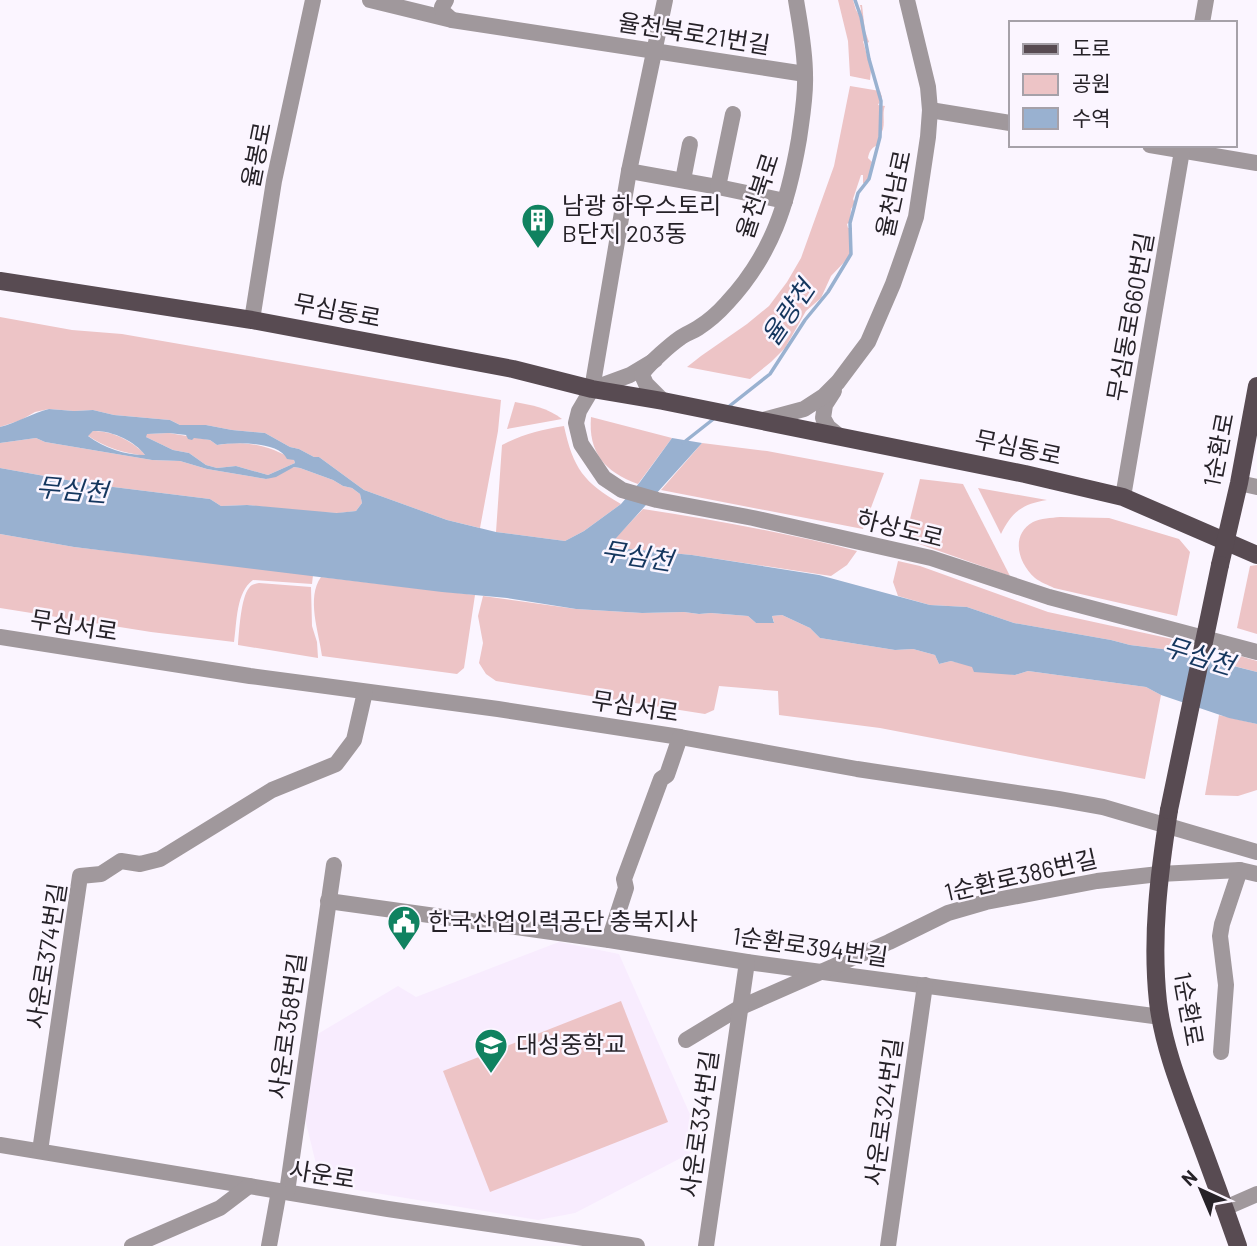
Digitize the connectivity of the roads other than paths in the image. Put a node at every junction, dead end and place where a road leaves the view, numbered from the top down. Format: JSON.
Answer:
{"nodes":[{"id":1,"x":313,"y":0,"type":"edge"},
{"id":2,"x":370,"y":0,"type":"edge"},
{"id":3,"x":446,"y":0,"type":"edge"},
{"id":4,"x":665,"y":0,"type":"edge"},
{"id":5,"x":796,"y":0,"type":"edge"},
{"id":6,"x":907,"y":0,"type":"edge"},
{"id":7,"x":1206,"y":0,"type":"edge"},
{"id":8,"x":452,"y":20,"type":"junction"},
{"id":9,"x":1202,"y":21,"type":"edge"},
{"id":10,"x":653,"y":50,"type":"junction"},
{"id":11,"x":805,"y":74,"type":"junction"},
{"id":12,"x":930,"y":110,"type":"junction"},
{"id":13,"x":733,"y":114,"type":"dead end"},
{"id":14,"x":1009,"y":123,"type":"edge"},
{"id":15,"x":690,"y":144,"type":"dead end"},
{"id":16,"x":1183,"y":148,"type":"edge"},
{"id":17,"x":1257,"y":163,"type":"edge"},
{"id":18,"x":629,"y":171,"type":"junction"},
{"id":19,"x":683,"y":180,"type":"junction"},
{"id":20,"x":719,"y":187,"type":"junction"},
{"id":21,"x":785,"y":201,"type":"junction"},
{"id":22,"x":0,"y":281,"type":"edge"},
{"id":23,"x":252,"y":320,"type":"junction"},
{"id":24,"x":655,"y":360,"type":"junction"},
{"id":25,"x":838,"y":382,"type":"junction"},
{"id":26,"x":1257,"y":386,"type":"edge"},
{"id":27,"x":592,"y":389,"type":"junction"},
{"id":28,"x":663,"y":401,"type":"junction"},
{"id":29,"x":759,"y":421,"type":"junction"},
{"id":30,"x":839,"y":436,"type":"junction"},
{"id":31,"x":1239,"y":483,"type":"junction"},
{"id":32,"x":1257,"y":487,"type":"edge"},
{"id":33,"x":1123,"y":496,"type":"junction"},
{"id":34,"x":1225,"y":542,"type":"junction"},
{"id":35,"x":1257,"y":555,"type":"edge"},
{"id":36,"x":4,"y":638,"type":"edge"},
{"id":37,"x":1257,"y":652,"type":"edge"},
{"id":38,"x":0,"y":654,"type":"edge"},
{"id":39,"x":365,"y":692,"type":"junction"},
{"id":40,"x":680,"y":737,"type":"junction"},
{"id":41,"x":1168,"y":818,"type":"junction"},
{"id":42,"x":1257,"y":852,"type":"edge"},
{"id":43,"x":334,"y":865,"type":"dead end"},
{"id":44,"x":1240,"y":870,"type":"junction"},
{"id":45,"x":1159,"y":874,"type":"junction"},
{"id":46,"x":1257,"y":874,"type":"edge"},
{"id":47,"x":328,"y":901,"type":"junction"},
{"id":48,"x":609,"y":940,"type":"junction"},
{"id":49,"x":747,"y":962,"type":"junction"},
{"id":50,"x":821,"y":971,"type":"junction"},
{"id":51,"x":925,"y":985,"type":"junction"},
{"id":52,"x":739,"y":1008,"type":"junction"},
{"id":53,"x":1161,"y":1017,"type":"junction"},
{"id":54,"x":686,"y":1040,"type":"dead end"},
{"id":55,"x":1221,"y":1052,"type":"dead end"},
{"id":56,"x":0,"y":1145,"type":"edge"},
{"id":57,"x":40,"y":1151,"type":"junction"},
{"id":58,"x":249,"y":1186,"type":"junction"},
{"id":59,"x":283,"y":1192,"type":"junction"},
{"id":60,"x":1257,"y":1194,"type":"edge"},
{"id":61,"x":1225,"y":1208,"type":"junction"},
{"id":62,"x":584,"y":1242,"type":"edge"},
{"id":63,"x":132,"y":1246,"type":"edge"},
{"id":64,"x":269,"y":1246,"type":"edge"},
{"id":65,"x":637,"y":1246,"type":"edge"},
{"id":66,"x":706,"y":1246,"type":"edge"},
{"id":67,"x":888,"y":1246,"type":"edge"},
{"id":68,"x":1238,"y":1246,"type":"edge"}],
"edges":[{"from":1,"to":23,"type":"street","name":"율봉로"},
{"from":2,"to":8,"type":"street","name":"율천북로21번길"},
{"from":3,"to":8,"type":"street"},
{"from":4,"to":10,"type":"street"},
{"from":5,"to":11,"type":"street","name":"율천북로"},
{"from":6,"to":12,"type":"street","name":"율천남로"},
{"from":7,"to":9,"type":"street"},
{"from":8,"to":10,"type":"street","name":"율천북로21번길"},
{"from":10,"to":11,"type":"street","name":"율천북로21번길"},
{"from":10,"to":18,"type":"street"},
{"from":11,"to":21,"type":"street","name":"율천북로"},
{"from":12,"to":14,"type":"street"},
{"from":12,"to":25,"type":"street","name":"율천남로"},
{"from":13,"to":20,"type":"street"},
{"from":15,"to":19,"type":"street"},
{"from":16,"to":17,"type":"street"},
{"from":16,"to":33,"type":"street","name":"무심동로660번길"},
{"from":18,"to":19,"type":"street"},
{"from":18,"to":27,"type":"street"},
{"from":19,"to":20,"type":"street"},
{"from":20,"to":21,"type":"street"},
{"from":21,"to":24,"type":"street","name":"율천북로"},
{"from":22,"to":23,"type":"main road","name":"무심동로"},
{"from":23,"to":27,"type":"main road","name":"무심동로"},
{"from":24,"to":27,"type":"street","name":"율천북로"},
{"from":24,"to":28,"type":"street"},
{"from":25,"to":29,"type":"street"},
{"from":25,"to":30,"type":"street"},
{"from":26,"to":31,"type":"main road","name":"1순환로"},
{"from":27,"to":28,"type":"main road","name":"무심동로"},
{"from":27,"to":37,"type":"street","name":"하상도로"},
{"from":28,"to":29,"type":"main road","name":"무심동로"},
{"from":29,"to":30,"type":"main road","name":"무심동로"},
{"from":30,"to":33,"type":"main road","name":"무심동로"},
{"from":31,"to":32,"type":"street"},
{"from":31,"to":34,"type":"main road","name":"1순환로"},
{"from":33,"to":34,"type":"main road","name":"무심동로"},
{"from":34,"to":35,"type":"main road","name":"무심동로"},
{"from":34,"to":41,"type":"main road","name":"1순환로","bridge":true},
{"from":36,"to":38,"type":"street"},
{"from":36,"to":39,"type":"street","name":"무심서로"},
{"from":39,"to":40,"type":"street","name":"무심서로"},
{"from":39,"to":57,"type":"street","name":"사운로374번길"},
{"from":40,"to":41,"type":"street","name":"무심서로"},
{"from":40,"to":48,"type":"street"},
{"from":41,"to":42,"type":"street","name":"무심서로"},
{"from":41,"to":45,"type":"main road","name":"1순환로"},
{"from":43,"to":47,"type":"street","name":"사운로358번길"},
{"from":44,"to":45,"type":"street","name":"1순환로386번길"},
{"from":44,"to":46,"type":"street","name":"1순환로386번길"},
{"from":44,"to":55,"type":"street"},
{"from":45,"to":50,"type":"street","name":"1순환로386번길"},
{"from":45,"to":53,"type":"main road","name":"1순환로"},
{"from":47,"to":48,"type":"street","name":"1순환로394번길"},
{"from":47,"to":59,"type":"street","name":"사운로358번길"},
{"from":48,"to":49,"type":"street","name":"1순환로394번길"},
{"from":49,"to":50,"type":"street","name":"1순환로394번길"},
{"from":49,"to":52,"type":"street","name":"사운로334번길"},
{"from":50,"to":51,"type":"street","name":"1순환로394번길"},
{"from":50,"to":52,"type":"street","name":"1순환로386번길"},
{"from":51,"to":53,"type":"street","name":"1순환로394번길"},
{"from":51,"to":67,"type":"street","name":"사운로324번길"},
{"from":52,"to":54,"type":"street","name":"사운로334번길"},
{"from":52,"to":66,"type":"street","name":"사운로334번길"},
{"from":53,"to":61,"type":"main road","name":"1순환로"},
{"from":56,"to":57,"type":"street","name":"사운로"},
{"from":57,"to":58,"type":"street","name":"사운로"},
{"from":58,"to":59,"type":"street","name":"사운로"},
{"from":58,"to":63,"type":"street"},
{"from":59,"to":62,"type":"street","name":"사운로"},
{"from":59,"to":64,"type":"street","name":"사운로358번길"},
{"from":60,"to":61,"type":"street"},
{"from":61,"to":68,"type":"main road","name":"1순환로"},
{"from":62,"to":65,"type":"street","name":"사운로"}]}
